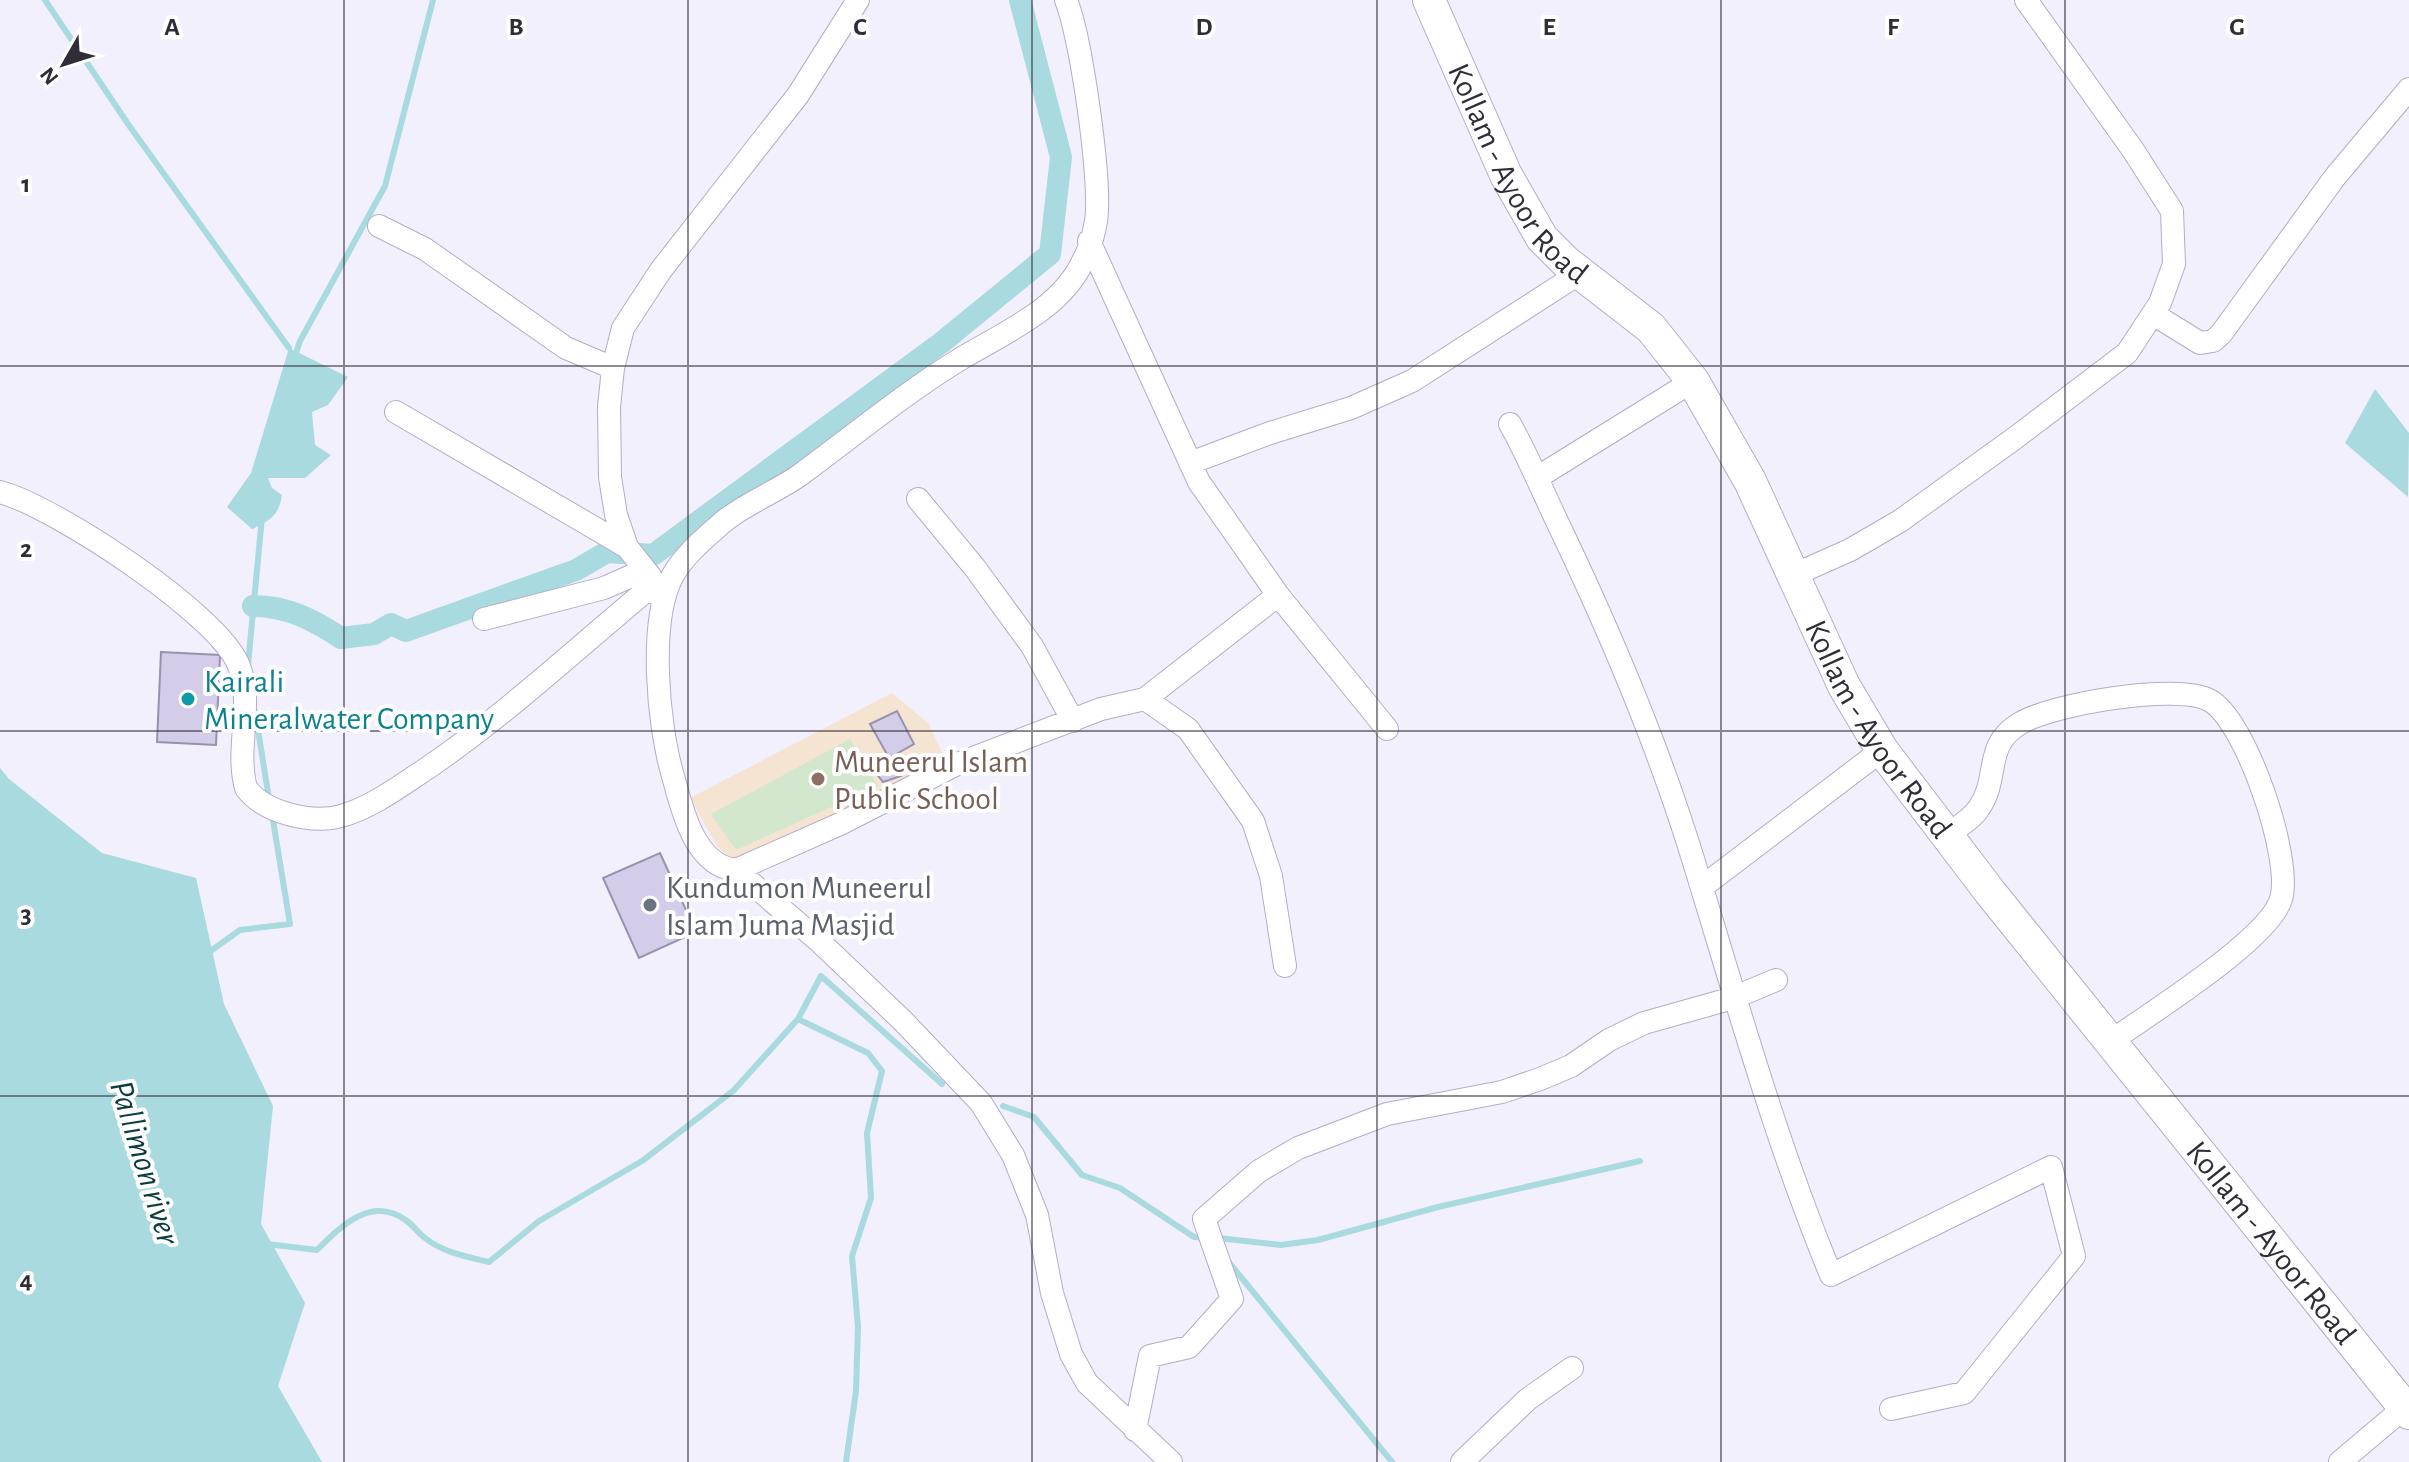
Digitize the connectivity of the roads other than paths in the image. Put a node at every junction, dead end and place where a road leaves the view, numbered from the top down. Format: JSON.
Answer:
{"nodes":[{"id":1,"x":858,"y":0,"type":"edge"},
{"id":2,"x":1066,"y":0,"type":"edge"},
{"id":3,"x":1429,"y":0,"type":"edge"},
{"id":4,"x":2026,"y":0,"type":"edge"},
{"id":5,"x":2409,"y":89,"type":"edge"},
{"id":6,"x":379,"y":226,"type":"dead end"},
{"id":7,"x":1089,"y":241,"type":"junction"},
{"id":8,"x":1580,"y":273,"type":"junction"},
{"id":9,"x":2153,"y":314,"type":"junction"},
{"id":10,"x":613,"y":368,"type":"junction"},
{"id":11,"x":1693,"y":381,"type":"junction"},
{"id":12,"x":396,"y":412,"type":"dead end"},
{"id":13,"x":1510,"y":424,"type":"dead end"},
{"id":14,"x":1190,"y":463,"type":"junction"},
{"id":15,"x":1538,"y":477,"type":"junction"},
{"id":16,"x":0,"y":492,"type":"edge"},
{"id":17,"x":918,"y":499,"type":"dead end"},
{"id":18,"x":643,"y":570,"type":"junction"},
{"id":19,"x":1796,"y":574,"type":"junction"},
{"id":20,"x":1278,"y":595,"type":"junction"},
{"id":21,"x":484,"y":619,"type":"dead end"},
{"id":22,"x":1145,"y":699,"type":"junction"},
{"id":23,"x":1073,"y":721,"type":"junction"},
{"id":24,"x":1387,"y":729,"type":"dead end"},
{"id":25,"x":1882,"y":750,"type":"junction"},
{"id":26,"x":1947,"y":835,"type":"junction"},
{"id":27,"x":736,"y":870,"type":"junction"},
{"id":28,"x":1702,"y":887,"type":"junction"},
{"id":29,"x":1285,"y":966,"type":"dead end"},
{"id":30,"x":1776,"y":980,"type":"dead end"},
{"id":31,"x":1733,"y":998,"type":"junction"},
{"id":32,"x":2110,"y":1042,"type":"junction"},
{"id":33,"x":1572,"y":1368,"type":"dead end"},
{"id":34,"x":1891,"y":1409,"type":"dead end"},
{"id":35,"x":2407,"y":1410,"type":"edge"},
{"id":36,"x":1135,"y":1430,"type":"junction"},
{"id":37,"x":1171,"y":1462,"type":"edge"},
{"id":38,"x":1462,"y":1462,"type":"edge"},
{"id":39,"x":2340,"y":1462,"type":"edge"}],
"edges":[{"from":1,"to":10,"type":"street"},
{"from":2,"to":7,"type":"street"},
{"from":3,"to":8,"type":"main road","name":"Kollam - Ayoor Road"},
{"from":4,"to":9,"type":"street"},
{"from":5,"to":9,"type":"street"},
{"from":6,"to":10,"type":"street"},
{"from":7,"to":14,"type":"street"},
{"from":7,"to":18,"type":"street"},
{"from":8,"to":11,"type":"main road","name":"Kollam - Ayoor Road"},
{"from":8,"to":14,"type":"street"},
{"from":9,"to":19,"type":"street"},
{"from":10,"to":18,"type":"street"},
{"from":11,"to":15,"type":"street"},
{"from":11,"to":19,"type":"main road","name":"Kollam - Ayoor Road"},
{"from":12,"to":18,"type":"street"},
{"from":13,"to":15,"type":"street"},
{"from":14,"to":20,"type":"street"},
{"from":15,"to":28,"type":"street"},
{"from":16,"to":18,"type":"street"},
{"from":17,"to":23,"type":"street"},
{"from":18,"to":21,"type":"street"},
{"from":18,"to":27,"type":"street"},
{"from":19,"to":25,"type":"main road","name":"Kollam - Ayoor Road"},
{"from":20,"to":22,"type":"street"},
{"from":20,"to":24,"type":"street"},
{"from":22,"to":23,"type":"street"},
{"from":22,"to":29,"type":"street"},
{"from":23,"to":27,"type":"street"},
{"from":25,"to":26,"type":"main road","name":"Kollam - Ayoor Road"},
{"from":25,"to":28,"type":"street"},
{"from":26,"to":32,"type":"main road","name":"Kollam - Ayoor Road"},
{"from":26,"to":32,"type":"street"},
{"from":27,"to":36,"type":"street"},
{"from":28,"to":31,"type":"street"},
{"from":30,"to":31,"type":"street"},
{"from":31,"to":34,"type":"street"},
{"from":31,"to":36,"type":"street"},
{"from":32,"to":35,"type":"main road","name":"Kollam - Ayoor Road"},
{"from":33,"to":38,"type":"street"},
{"from":35,"to":39,"type":"street"},
{"from":36,"to":37,"type":"street"}]}
